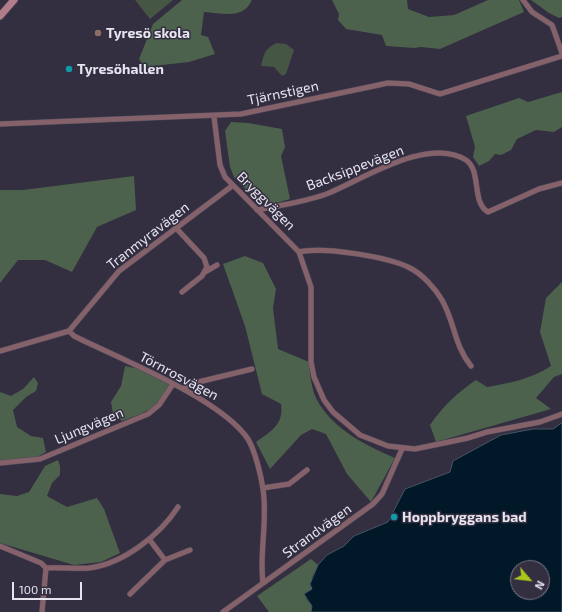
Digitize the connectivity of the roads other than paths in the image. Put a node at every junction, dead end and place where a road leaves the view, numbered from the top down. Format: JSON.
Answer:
{"nodes":[{"id":1,"x":14,"y":0,"type":"edge"},
{"id":2,"x":523,"y":0,"type":"edge"},
{"id":3,"x":0,"y":16,"type":"edge"},
{"id":4,"x":562,"y":53,"type":"edge"},
{"id":5,"x":562,"y":56,"type":"edge"},
{"id":6,"x":214,"y":117,"type":"junction"},
{"id":7,"x":0,"y":124,"type":"edge"},
{"id":8,"x":562,"y":183,"type":"edge"},
{"id":9,"x":232,"y":186,"type":"junction"},
{"id":10,"x":257,"y":210,"type":"junction"},
{"id":11,"x":176,"y":228,"type":"junction"},
{"id":12,"x":299,"y":252,"type":"junction"},
{"id":13,"x":217,"y":266,"type":"dead end"},
{"id":14,"x":205,"y":272,"type":"junction"},
{"id":15,"x":182,"y":292,"type":"dead end"},
{"id":16,"x":69,"y":331,"type":"junction"},
{"id":17,"x":0,"y":351,"type":"edge"},
{"id":18,"x":471,"y":366,"type":"dead end"},
{"id":19,"x":252,"y":369,"type":"dead end"},
{"id":20,"x":174,"y":384,"type":"junction"},
{"id":21,"x":183,"y":389,"type":"junction"},
{"id":22,"x":562,"y":414,"type":"edge"},
{"id":23,"x":402,"y":449,"type":"junction"},
{"id":24,"x":0,"y":463,"type":"edge"},
{"id":25,"x":307,"y":470,"type":"dead end"},
{"id":26,"x":263,"y":488,"type":"junction"},
{"id":27,"x":178,"y":507,"type":"dead end"},
{"id":28,"x":149,"y":539,"type":"junction"},
{"id":29,"x":0,"y":546,"type":"edge"},
{"id":30,"x":190,"y":550,"type":"dead end"},
{"id":31,"x":165,"y":560,"type":"junction"},
{"id":32,"x":46,"y":568,"type":"junction"},
{"id":33,"x":262,"y":583,"type":"junction"},
{"id":34,"x":130,"y":594,"type":"dead end"},
{"id":35,"x":42,"y":612,"type":"edge"},
{"id":36,"x":223,"y":612,"type":"edge"}],
"edges":[{"from":1,"to":3,"type":"main road"},
{"from":2,"to":4,"type":"street"},
{"from":5,"to":6,"type":"street","name":"Tjärnstigen"},
{"from":6,"to":7,"type":"street","name":"Tjärnstigen"},
{"from":6,"to":9,"type":"street","name":"Bryggvägen"},
{"from":8,"to":10,"type":"street","name":"Backsippevägen"},
{"from":9,"to":10,"type":"street","name":"Bryggvägen"},
{"from":9,"to":11,"type":"street","name":"Tranmyravägen"},
{"from":10,"to":12,"type":"street","name":"Bryggvägen"},
{"from":11,"to":14,"type":"street"},
{"from":11,"to":16,"type":"street","name":"Tranmyravägen"},
{"from":12,"to":18,"type":"street"},
{"from":12,"to":23,"type":"street"},
{"from":13,"to":14,"type":"street"},
{"from":14,"to":15,"type":"street"},
{"from":16,"to":17,"type":"street"},
{"from":16,"to":20,"type":"street","name":"Törnrosvägen"},
{"from":19,"to":21,"type":"street"},
{"from":20,"to":21,"type":"street","name":"Törnrosvägen"},
{"from":20,"to":24,"type":"street","name":"Ljungvägen"},
{"from":21,"to":26,"type":"street","name":"Törnrosvägen"},
{"from":22,"to":23,"type":"street"},
{"from":23,"to":33,"type":"street","name":"Strandvägen"},
{"from":25,"to":26,"type":"street"},
{"from":26,"to":33,"type":"street","name":"Törnrosvägen"},
{"from":27,"to":28,"type":"street"},
{"from":28,"to":31,"type":"street"},
{"from":28,"to":32,"type":"street"},
{"from":29,"to":32,"type":"street"},
{"from":30,"to":31,"type":"street"},
{"from":31,"to":34,"type":"street"},
{"from":32,"to":35,"type":"street"},
{"from":33,"to":36,"type":"street","name":"Strandvägen"}]}
